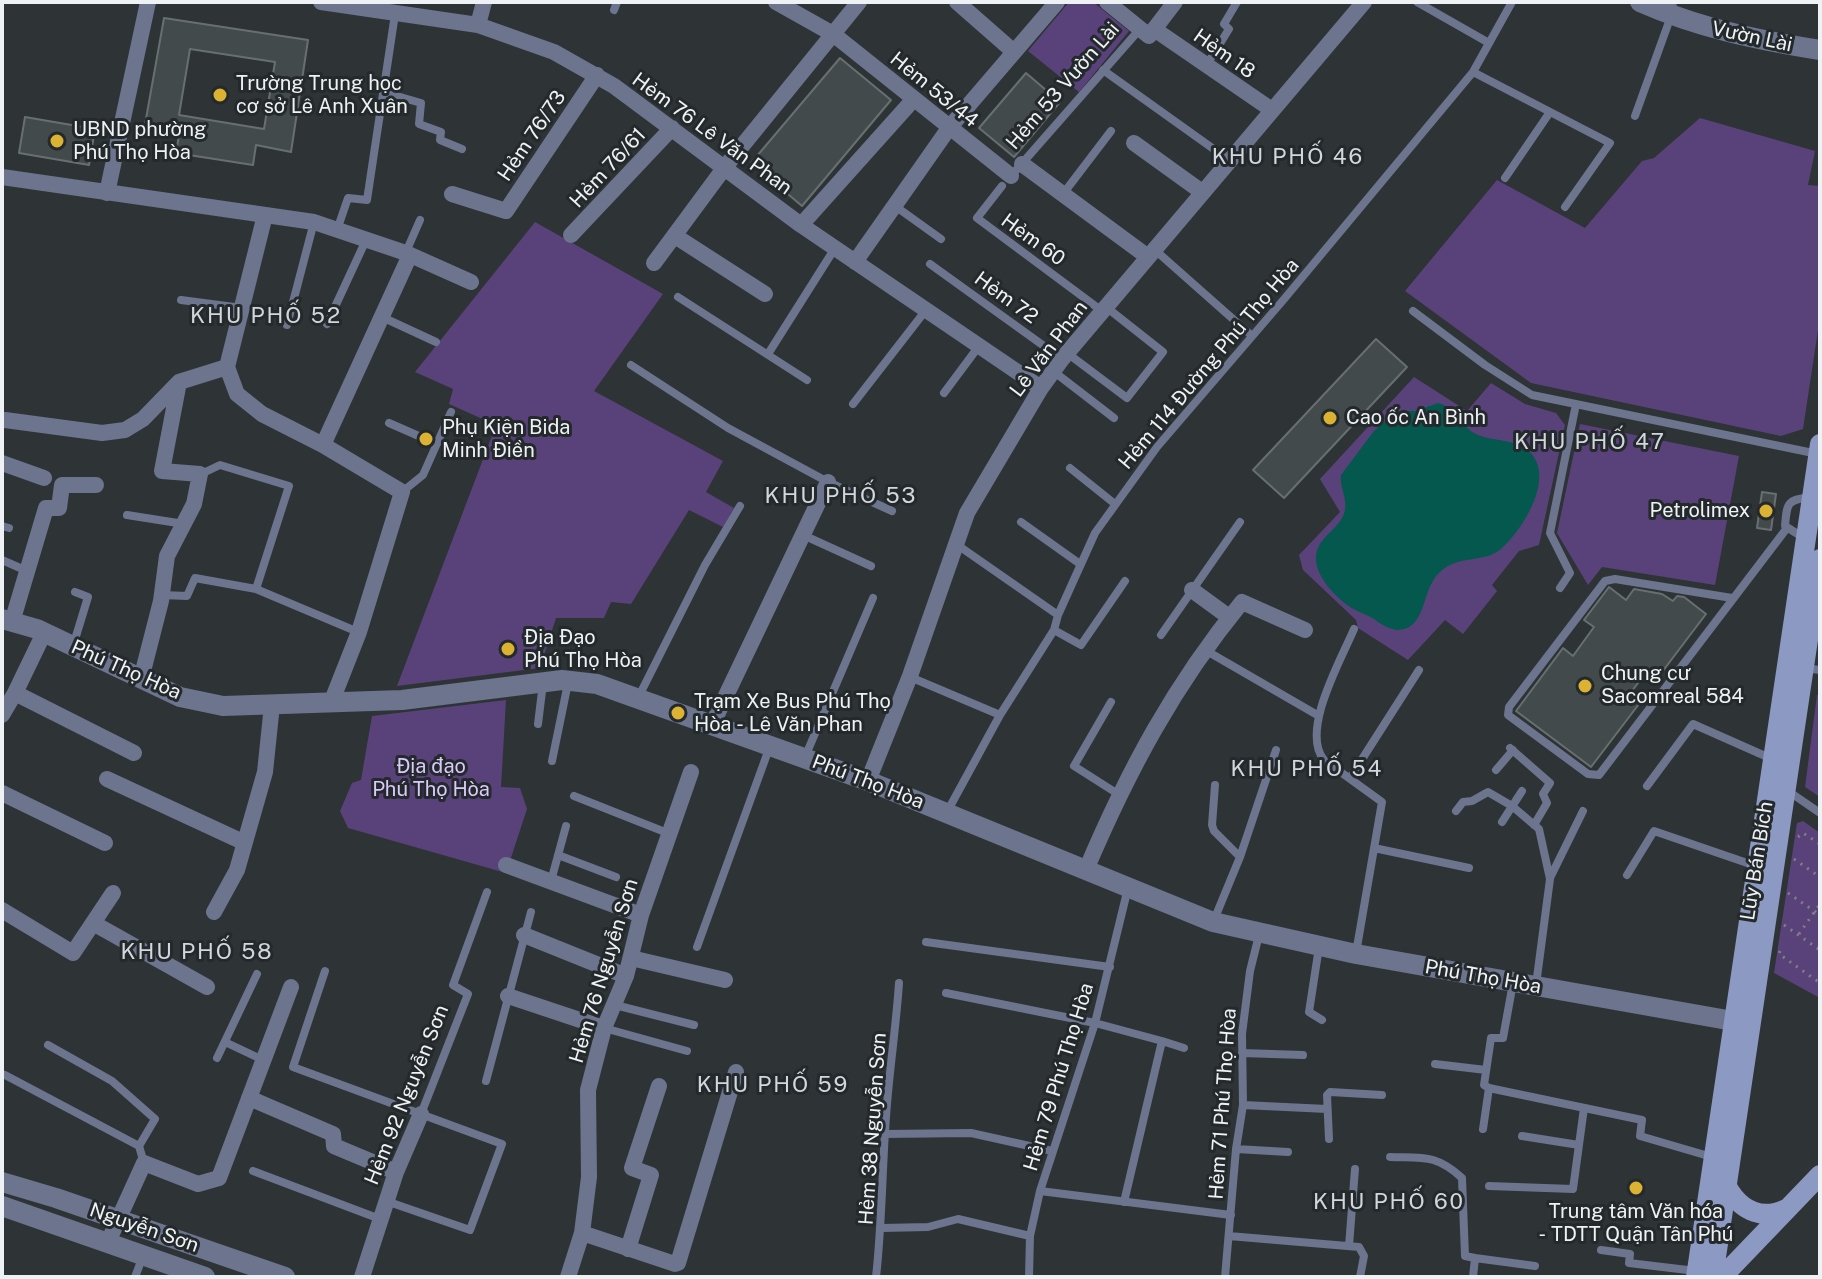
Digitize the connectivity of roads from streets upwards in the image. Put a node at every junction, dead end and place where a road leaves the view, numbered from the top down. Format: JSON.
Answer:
{"nodes":[{"id":1,"x":148,"y":2,"type":"edge"},
{"id":2,"x":321,"y":2,"type":"edge"},
{"id":3,"x":484,"y":2,"type":"edge"},
{"id":4,"x":776,"y":2,"type":"edge"},
{"id":5,"x":859,"y":2,"type":"edge"},
{"id":6,"x":957,"y":2,"type":"edge"},
{"id":7,"x":1057,"y":2,"type":"edge"},
{"id":8,"x":1107,"y":2,"type":"edge"},
{"id":9,"x":1175,"y":2,"type":"edge"},
{"id":10,"x":1364,"y":2,"type":"edge"},
{"id":11,"x":1640,"y":2,"type":"edge"},
{"id":12,"x":1672,"y":9,"type":"edge"},
{"id":13,"x":478,"y":25,"type":"junction"},
{"id":14,"x":1147,"y":29,"type":"junction"},
{"id":15,"x":833,"y":34,"type":"junction"},
{"id":16,"x":1820,"y":50,"type":"edge"},
{"id":17,"x":1014,"y":52,"type":"junction"},
{"id":18,"x":597,"y":75,"type":"junction"},
{"id":19,"x":913,"y":100,"type":"junction"},
{"id":20,"x":1272,"y":110,"type":"junction"},
{"id":21,"x":672,"y":128,"type":"junction"},
{"id":22,"x":949,"y":128,"type":"junction"},
{"id":23,"x":1134,"y":143,"type":"dead end"},
{"id":24,"x":725,"y":167,"type":"junction"},
{"id":25,"x":2,"y":177,"type":"edge"},
{"id":26,"x":1202,"y":192,"type":"junction"},
{"id":27,"x":107,"y":193,"type":"junction"},
{"id":28,"x":452,"y":194,"type":"dead end"},
{"id":29,"x":265,"y":215,"type":"junction"},
{"id":30,"x":801,"y":225,"type":"junction"},
{"id":31,"x":571,"y":235,"type":"dead end"},
{"id":32,"x":675,"y":236,"type":"junction"},
{"id":33,"x":1151,"y":253,"type":"junction"},
{"id":34,"x":408,"y":254,"type":"junction"},
{"id":35,"x":855,"y":262,"type":"junction"},
{"id":36,"x":654,"y":263,"type":"dead end"},
{"id":37,"x":471,"y":282,"type":"dead end"},
{"id":38,"x":765,"y":294,"type":"dead end"},
{"id":39,"x":227,"y":367,"type":"junction"},
{"id":40,"x":179,"y":382,"type":"junction"},
{"id":41,"x":1041,"y":388,"type":"junction"},
{"id":42,"x":5,"y":420,"type":"dead end"},
{"id":43,"x":323,"y":445,"type":"junction"},
{"id":44,"x":1819,"y":449,"type":"edge"},
{"id":45,"x":2,"y":463,"type":"edge"},
{"id":46,"x":44,"y":478,"type":"dead end"},
{"id":47,"x":828,"y":482,"type":"road end"},
{"id":48,"x":96,"y":485,"type":"dead end"},
{"id":49,"x":1820,"y":559,"type":"edge"},
{"id":50,"x":1820,"y":565,"type":"edge"},
{"id":51,"x":1192,"y":590,"type":"road end"},
{"id":52,"x":1229,"y":617,"type":"junction"},
{"id":53,"x":7,"y":621,"type":"edge"},
{"id":54,"x":1305,"y":630,"type":"dead end"},
{"id":55,"x":44,"y":633,"type":"junction"},
{"id":56,"x":1803,"y":668,"type":"edge"},
{"id":57,"x":141,"y":679,"type":"junction"},
{"id":58,"x":15,"y":693,"type":"junction"},
{"id":59,"x":331,"y":703,"type":"junction"},
{"id":60,"x":272,"y":705,"type":"junction"},
{"id":61,"x":2,"y":715,"type":"edge"},
{"id":62,"x":712,"y":725,"type":"junction"},
{"id":63,"x":134,"y":753,"type":"dead end"},
{"id":64,"x":691,"y":772,"type":"dead end"},
{"id":65,"x":107,"y":779,"type":"dead end"},
{"id":66,"x":868,"y":781,"type":"junction"},
{"id":67,"x":2,"y":793,"type":"edge"},
{"id":68,"x":243,"y":842,"type":"junction"},
{"id":69,"x":105,"y":843,"type":"dead end"},
{"id":70,"x":506,"y":865,"type":"dead end"},
{"id":71,"x":1086,"y":870,"type":"junction"},
{"id":72,"x":113,"y":893,"type":"dead end"},
{"id":73,"x":2,"y":910,"type":"edge"},
{"id":74,"x":214,"y":912,"type":"dead end"},
{"id":75,"x":641,"y":915,"type":"junction"},
{"id":76,"x":93,"y":923,"type":"junction"},
{"id":77,"x":524,"y":935,"type":"road end"},
{"id":78,"x":631,"y":958,"type":"junction"},
{"id":79,"x":626,"y":976,"type":"junction"},
{"id":80,"x":725,"y":980,"type":"dead end"},
{"id":81,"x":207,"y":987,"type":"dead end"},
{"id":82,"x":291,"y":987,"type":"dead end"},
{"id":83,"x":508,"y":996,"type":"road end"},
{"id":84,"x":1733,"y":1021,"type":"junction"},
{"id":85,"x":604,"y":1028,"type":"junction"},
{"id":86,"x":736,"y":1072,"type":"dead end"},
{"id":87,"x":659,"y":1086,"type":"dead end"},
{"id":88,"x":249,"y":1098,"type":"junction"},
{"id":89,"x":421,"y":1114,"type":"road end"},
{"id":90,"x":396,"y":1172,"type":"junction"},
{"id":91,"x":1819,"y":1178,"type":"edge"},
{"id":92,"x":2,"y":1182,"type":"edge"},
{"id":93,"x":1726,"y":1185,"type":"junction"},
{"id":94,"x":2,"y":1206,"type":"edge"},
{"id":95,"x":1786,"y":1209,"type":"junction"},
{"id":96,"x":117,"y":1220,"type":"junction"},
{"id":97,"x":582,"y":1233,"type":"junction"},
{"id":98,"x":108,"y":1242,"type":"junction"},
{"id":99,"x":628,"y":1249,"type":"junction"},
{"id":100,"x":1702,"y":1275,"type":"edge"},
{"id":101,"x":205,"y":1277,"type":"edge"},
{"id":102,"x":285,"y":1277,"type":"edge"},
{"id":103,"x":362,"y":1277,"type":"edge"},
{"id":104,"x":568,"y":1277,"type":"edge"},
{"id":105,"x":1722,"y":1277,"type":"edge"}],
"edges":[{"from":1,"to":27,"type":"street"},
{"from":2,"to":13,"type":"street","name":"Hẻm 76 Lê Văn Phan"},
{"from":3,"to":13,"type":"street"},
{"from":4,"to":15,"type":"street","name":"Hẻm 53/44"},
{"from":5,"to":15,"type":"street"},
{"from":6,"to":17,"type":"street"},
{"from":7,"to":17,"type":"street"},
{"from":8,"to":14,"type":"street","name":"Hẻm 18"},
{"from":9,"to":14,"type":"street","name":"Hẻm 53 Vườn Lài"},
{"from":10,"to":20,"type":"street","name":"Lê Văn Phan"},
{"from":11,"to":12,"type":"street","name":"Vườn Lài"},
{"from":12,"to":16,"type":"street","name":"Vườn Lài"},
{"from":13,"to":18,"type":"street","name":"Hẻm 76 Lê Văn Phan"},
{"from":14,"to":20,"type":"street","name":"Hẻm 18"},
{"from":15,"to":19,"type":"street","name":"Hẻm 53/44"},
{"from":15,"to":24,"type":"street"},
{"from":17,"to":22,"type":"street"},
{"from":18,"to":21,"type":"street","name":"Hẻm 76 Lê Văn Phan"},
{"from":18,"to":28,"type":"street","name":"Hẻm 76/73"},
{"from":19,"to":22,"type":"street","name":"Hẻm 53/44"},
{"from":19,"to":30,"type":"street"},
{"from":20,"to":26,"type":"street","name":"Lê Văn Phan"},
{"from":21,"to":24,"type":"street","name":"Hẻm 76 Lê Văn Phan"},
{"from":21,"to":31,"type":"street","name":"Hẻm 76/61"},
{"from":22,"to":33,"type":"street","name":"Hẻm 53/44"},
{"from":22,"to":35,"type":"street"},
{"from":23,"to":26,"type":"street"},
{"from":24,"to":30,"type":"street","name":"Hẻm 76 Lê Văn Phan"},
{"from":24,"to":32,"type":"street"},
{"from":25,"to":27,"type":"street"},
{"from":26,"to":33,"type":"street","name":"Lê Văn Phan"},
{"from":27,"to":29,"type":"street"},
{"from":29,"to":34,"type":"street"},
{"from":29,"to":39,"type":"street"},
{"from":30,"to":35,"type":"street","name":"Hẻm 76 Lê Văn Phan"},
{"from":32,"to":36,"type":"street"},
{"from":32,"to":38,"type":"street"},
{"from":33,"to":41,"type":"street","name":"Lê Văn Phan"},
{"from":34,"to":37,"type":"street"},
{"from":34,"to":43,"type":"street"},
{"from":35,"to":41,"type":"street","name":"Hẻm 76 Lê Văn Phan"},
{"from":39,"to":40,"type":"street"},
{"from":39,"to":43,"type":"street"},
{"from":40,"to":42,"type":"street"},
{"from":40,"to":57,"type":"street"},
{"from":41,"to":66,"type":"street","name":"Lê Văn Phan"},
{"from":43,"to":59,"type":"street"},
{"from":44,"to":56,"type":"main road","name":"Lũy Bán Bích"},
{"from":45,"to":46,"type":"street"},
{"from":47,"to":62,"type":"street"},
{"from":48,"to":53,"type":"street"},
{"from":49,"to":50,"type":"main road","name":"Lũy Bán Bích"},
{"from":50,"to":56,"type":"main road","name":"Lũy Bán Bích"},
{"from":51,"to":52,"type":"street"},
{"from":52,"to":54,"type":"street"},
{"from":52,"to":71,"type":"street"},
{"from":53,"to":55,"type":"street","name":"Phú Thọ Hòa"},
{"from":55,"to":57,"type":"street","name":"Phú Thọ Hòa"},
{"from":55,"to":58,"type":"street"},
{"from":56,"to":84,"type":"main road","name":"Lũy Bán Bích"},
{"from":56,"to":93,"type":"main road","name":"Lũy Bán Bích"},
{"from":57,"to":60,"type":"street","name":"Phú Thọ Hòa"},
{"from":58,"to":61,"type":"street"},
{"from":58,"to":63,"type":"street"},
{"from":59,"to":60,"type":"street","name":"Phú Thọ Hòa"},
{"from":59,"to":62,"type":"street","name":"Phú Thọ Hòa"},
{"from":60,"to":68,"type":"street"},
{"from":62,"to":66,"type":"street","name":"Phú Thọ Hòa"},
{"from":64,"to":75,"type":"street","name":"Hẻm 76 Nguyễn Sơn"},
{"from":65,"to":68,"type":"street"},
{"from":66,"to":71,"type":"street","name":"Phú Thọ Hòa"},
{"from":67,"to":69,"type":"street"},
{"from":68,"to":74,"type":"street"},
{"from":70,"to":75,"type":"street"},
{"from":71,"to":84,"type":"street","name":"Phú Thọ Hòa"},
{"from":72,"to":76,"type":"street"},
{"from":73,"to":76,"type":"street"},
{"from":75,"to":78,"type":"street","name":"Hẻm 76 Nguyễn Sơn"},
{"from":76,"to":81,"type":"street"},
{"from":77,"to":79,"type":"street"},
{"from":78,"to":79,"type":"street","name":"Hẻm 76 Nguyễn Sơn"},
{"from":78,"to":80,"type":"street"},
{"from":79,"to":85,"type":"street","name":"Hẻm 76 Nguyễn Sơn"},
{"from":82,"to":88,"type":"street"},
{"from":83,"to":85,"type":"street"},
{"from":84,"to":100,"type":"main road","name":"Lũy Bán Bích"},
{"from":85,"to":97,"type":"street","name":"Hẻm 76 Nguyễn Sơn"},
{"from":86,"to":99,"type":"street"},
{"from":87,"to":99,"type":"street"},
{"from":88,"to":90,"type":"street"},
{"from":88,"to":96,"type":"street"},
{"from":89,"to":90,"type":"street","name":"Hẻm 92 Nguyễn Sơn"},
{"from":90,"to":103,"type":"street","name":"Hẻm 92 Nguyễn Sơn"},
{"from":91,"to":95,"type":"main road"},
{"from":92,"to":96,"type":"street","name":"Nguyễn Sơn"},
{"from":93,"to":95,"type":"main road"},
{"from":93,"to":100,"type":"main road","name":"Lũy Bán Bích"},
{"from":94,"to":98,"type":"street","name":"Nguyễn Sơn"},
{"from":95,"to":105,"type":"main road"},
{"from":96,"to":98,"type":"street"},
{"from":96,"to":102,"type":"street","name":"Nguyễn Sơn"},
{"from":97,"to":99,"type":"street"},
{"from":97,"to":104,"type":"street","name":"Hẻm 76 Nguyễn Sơn"},
{"from":98,"to":101,"type":"street","name":"Nguyễn Sơn"}]}
